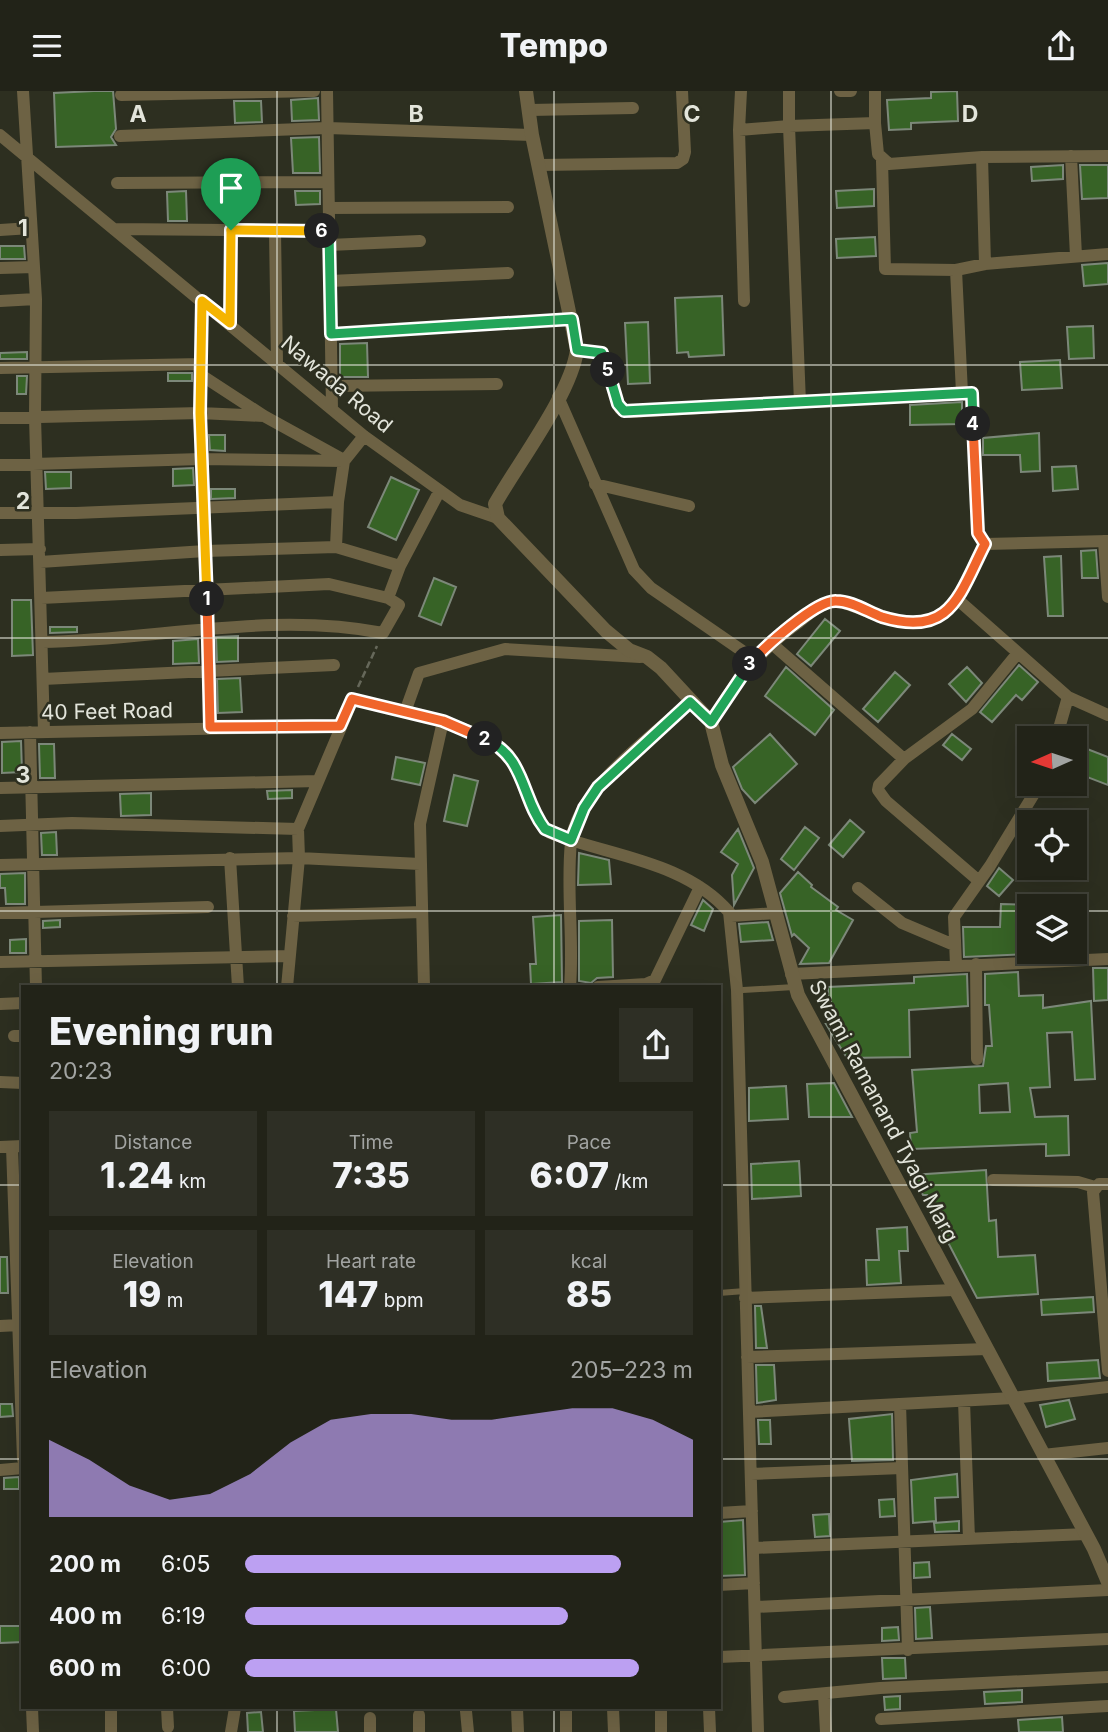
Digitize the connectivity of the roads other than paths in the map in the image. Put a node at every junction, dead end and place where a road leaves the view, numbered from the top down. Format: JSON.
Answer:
{"nodes":[{"id":1,"x":23,"y":91,"type":"edge"},
{"id":2,"x":314,"y":91,"type":"edge"},
{"id":3,"x":327,"y":91,"type":"edge"},
{"id":4,"x":526,"y":91,"type":"edge"},
{"id":5,"x":682,"y":91,"type":"edge"},
{"id":6,"x":741,"y":91,"type":"edge"},
{"id":7,"x":789,"y":91,"type":"edge"},
{"id":8,"x":840,"y":91,"type":"edge"},
{"id":9,"x":851,"y":91,"type":"edge"},
{"id":10,"x":875,"y":91,"type":"edge"},
{"id":11,"x":121,"y":95,"type":"dead end"},
{"id":12,"x":633,"y":108,"type":"dead end"},
{"id":13,"x":530,"y":110,"type":"junction"},
{"id":14,"x":875,"y":123,"type":"junction"},
{"id":15,"x":789,"y":126,"type":"junction"},
{"id":16,"x":328,"y":128,"type":"junction"},
{"id":17,"x":740,"y":130,"type":"junction"},
{"id":18,"x":0,"y":135,"type":"edge"},
{"id":19,"x":532,"y":135,"type":"junction"},
{"id":20,"x":120,"y":136,"type":"dead end"},
{"id":21,"x":26,"y":156,"type":"junction"},
{"id":22,"x":1071,"y":156,"type":"junction"},
{"id":23,"x":1108,"y":156,"type":"edge"},
{"id":24,"x":982,"y":157,"type":"junction"},
{"id":25,"x":882,"y":161,"type":"junction"},
{"id":26,"x":540,"y":165,"type":"junction"},
{"id":27,"x":328,"y":182,"type":"junction"},
{"id":28,"x":117,"y":183,"type":"dead end"},
{"id":29,"x":508,"y":207,"type":"dead end"},
{"id":30,"x":329,"y":208,"type":"junction"},
{"id":31,"x":31,"y":228,"type":"junction"},
{"id":32,"x":114,"y":229,"type":"junction"},
{"id":33,"x":0,"y":230,"type":"edge"},
{"id":34,"x":231,"y":230,"type":"junction"},
{"id":35,"x":275,"y":231,"type":"junction"},
{"id":36,"x":329,"y":238,"type":"junction"},
{"id":37,"x":419,"y":241,"type":"dead end"},
{"id":38,"x":1108,"y":254,"type":"edge"},
{"id":39,"x":1076,"y":256,"type":"junction"},
{"id":40,"x":985,"y":264,"type":"junction"},
{"id":41,"x":34,"y":267,"type":"junction"},
{"id":42,"x":0,"y":268,"type":"edge"},
{"id":43,"x":956,"y":269,"type":"junction"},
{"id":44,"x":508,"y":273,"type":"dead end"},
{"id":45,"x":330,"y":281,"type":"junction"},
{"id":46,"x":36,"y":299,"type":"junction"},
{"id":47,"x":744,"y":300,"type":"dead end"},
{"id":48,"x":0,"y":301,"type":"edge"},
{"id":49,"x":202,"y":301,"type":"junction"},
{"id":50,"x":572,"y":319,"type":"junction"},
{"id":51,"x":230,"y":323,"type":"junction"},
{"id":52,"x":331,"y":334,"type":"junction"},
{"id":53,"x":577,"y":350,"type":"junction"},
{"id":54,"x":277,"y":362,"type":"junction"},
{"id":55,"x":0,"y":368,"type":"edge"},
{"id":56,"x":36,"y":368,"type":"junction"},
{"id":57,"x":201,"y":369,"type":"junction"},
{"id":58,"x":497,"y":384,"type":"dead end"},
{"id":59,"x":332,"y":386,"type":"junction"},
{"id":60,"x":962,"y":393,"type":"junction"},
{"id":61,"x":558,"y":397,"type":"junction"},
{"id":62,"x":800,"y":403,"type":"junction"},
{"id":63,"x":332,"y":409,"type":"junction"},
{"id":64,"x":200,"y":413,"type":"junction"},
{"id":65,"x":264,"y":416,"type":"junction"},
{"id":66,"x":35,"y":417,"type":"junction"},
{"id":67,"x":0,"y":418,"type":"edge"},
{"id":68,"x":364,"y":436,"type":"junction"},
{"id":69,"x":201,"y":459,"type":"junction"},
{"id":70,"x":344,"y":461,"type":"junction"},
{"id":71,"x":37,"y":464,"type":"junction"},
{"id":72,"x":0,"y":465,"type":"edge"},
{"id":73,"x":595,"y":484,"type":"junction"},
{"id":74,"x":439,"y":492,"type":"junction"},
{"id":75,"x":338,"y":502,"type":"junction"},
{"id":76,"x":689,"y":506,"type":"dead end"},
{"id":77,"x":204,"y":507,"type":"junction"},
{"id":78,"x":0,"y":513,"type":"edge"},
{"id":79,"x":37,"y":513,"type":"junction"},
{"id":80,"x":498,"y":518,"type":"junction"},
{"id":81,"x":1106,"y":541,"type":"edge"},
{"id":82,"x":985,"y":544,"type":"junction"},
{"id":83,"x":336,"y":547,"type":"junction"},
{"id":84,"x":0,"y":550,"type":"edge"},
{"id":85,"x":205,"y":551,"type":"junction"},
{"id":86,"x":40,"y":555,"type":"junction"},
{"id":87,"x":400,"y":566,"type":"junction"},
{"id":88,"x":206,"y":590,"type":"junction"},
{"id":89,"x":388,"y":597,"type":"junction"},
{"id":90,"x":1108,"y":597,"type":"edge"},
{"id":91,"x":41,"y":598,"type":"junction"},
{"id":92,"x":957,"y":599,"type":"junction"},
{"id":93,"x":208,"y":628,"type":"junction"},
{"id":94,"x":42,"y":642,"type":"junction"},
{"id":95,"x":771,"y":643,"type":"junction"},
{"id":96,"x":1017,"y":654,"type":"junction"},
{"id":97,"x":647,"y":657,"type":"junction"},
{"id":98,"x":754,"y":659,"type":"junction"},
{"id":99,"x":334,"y":665,"type":"dead end"},
{"id":100,"x":209,"y":670,"type":"junction"},
{"id":101,"x":43,"y":679,"type":"junction"},
{"id":102,"x":1068,"y":697,"type":"junction"},
{"id":103,"x":690,"y":702,"type":"junction"},
{"id":104,"x":405,"y":712,"type":"junction"},
{"id":105,"x":1108,"y":715,"type":"edge"},
{"id":106,"x":443,"y":721,"type":"junction"},
{"id":107,"x":711,"y":722,"type":"junction"},
{"id":108,"x":340,"y":726,"type":"junction"},
{"id":109,"x":1060,"y":726,"type":"edge"},
{"id":110,"x":210,"y":727,"type":"junction"},
{"id":111,"x":44,"y":731,"type":"junction"},
{"id":112,"x":30,"y":732,"type":"junction"},
{"id":113,"x":0,"y":733,"type":"edge"},
{"id":114,"x":904,"y":758,"type":"junction"},
{"id":115,"x":318,"y":781,"type":"junction"},
{"id":116,"x":31,"y":787,"type":"junction"},
{"id":117,"x":0,"y":788,"type":"edge"},
{"id":118,"x":1032,"y":796,"type":"edge"},
{"id":119,"x":32,"y":825,"type":"junction"},
{"id":120,"x":0,"y":826,"type":"edge"},
{"id":121,"x":298,"y":829,"type":"junction"},
{"id":122,"x":571,"y":840,"type":"junction"},
{"id":123,"x":299,"y":857,"type":"junction"},
{"id":124,"x":230,"y":858,"type":"junction"},
{"id":125,"x":420,"y":864,"type":"junction"},
{"id":126,"x":0,"y":865,"type":"edge"},
{"id":127,"x":33,"y":865,"type":"junction"},
{"id":128,"x":979,"y":881,"type":"junction"},
{"id":129,"x":699,"y":887,"type":"junction"},
{"id":130,"x":858,"y":888,"type":"dead end"},
{"id":131,"x":208,"y":907,"type":"dead end"},
{"id":132,"x":34,"y":912,"type":"junction"},
{"id":133,"x":422,"y":912,"type":"junction"},
{"id":134,"x":0,"y":913,"type":"edge"},
{"id":135,"x":776,"y":913,"type":"junction"},
{"id":136,"x":293,"y":916,"type":"junction"},
{"id":137,"x":731,"y":916,"type":"junction"},
{"id":138,"x":954,"y":945,"type":"junction"},
{"id":139,"x":237,"y":955,"type":"junction"},
{"id":140,"x":289,"y":956,"type":"junction"},
{"id":141,"x":1108,"y":959,"type":"edge"},
{"id":142,"x":36,"y":961,"type":"junction"},
{"id":143,"x":0,"y":962,"type":"edge"},
{"id":144,"x":975,"y":964,"type":"junction"},
{"id":145,"x":956,"y":965,"type":"junction"},
{"id":146,"x":792,"y":980,"type":"junction"},
{"id":147,"x":36,"y":985,"type":"edge"},
{"id":148,"x":238,"y":985,"type":"edge"},
{"id":149,"x":287,"y":985,"type":"edge"},
{"id":150,"x":424,"y":985,"type":"edge"},
{"id":151,"x":573,"y":985,"type":"edge"},
{"id":152,"x":635,"y":985,"type":"edge"},
{"id":153,"x":743,"y":990,"type":"dead end"},
{"id":154,"x":21,"y":1003,"type":"edge"},
{"id":155,"x":0,"y":1004,"type":"edge"},
{"id":156,"x":977,"y":1059,"type":"dead end"},
{"id":157,"x":0,"y":1082,"type":"edge"},
{"id":158,"x":21,"y":1083,"type":"edge"},
{"id":159,"x":12,"y":1147,"type":"edge"},
{"id":160,"x":993,"y":1179,"type":"dead end"},
{"id":161,"x":1102,"y":1185,"type":"edge"},
{"id":162,"x":19,"y":1203,"type":"edge"},
{"id":163,"x":19,"y":1250,"type":"edge"},
{"id":164,"x":20,"y":1283,"type":"edge"},
{"id":165,"x":955,"y":1290,"type":"junction"},
{"id":166,"x":721,"y":1293,"type":"edge"},
{"id":167,"x":745,"y":1294,"type":"junction"},
{"id":168,"x":19,"y":1325,"type":"junction"},
{"id":169,"x":0,"y":1326,"type":"edge"},
{"id":170,"x":987,"y":1349,"type":"junction"},
{"id":171,"x":747,"y":1357,"type":"junction"},
{"id":172,"x":1108,"y":1371,"type":"edge"},
{"id":173,"x":1108,"y":1387,"type":"edge"},
{"id":174,"x":21,"y":1392,"type":"edge"},
{"id":175,"x":1013,"y":1398,"type":"junction"},
{"id":176,"x":964,"y":1401,"type":"junction"},
{"id":177,"x":900,"y":1404,"type":"junction"},
{"id":178,"x":749,"y":1412,"type":"junction"},
{"id":179,"x":1108,"y":1448,"type":"edge"},
{"id":180,"x":1043,"y":1455,"type":"junction"},
{"id":181,"x":21,"y":1468,"type":"edge"},
{"id":182,"x":902,"y":1468,"type":"junction"},
{"id":183,"x":0,"y":1470,"type":"edge"},
{"id":184,"x":751,"y":1474,"type":"junction"},
{"id":185,"x":752,"y":1511,"type":"junction"},
{"id":186,"x":721,"y":1513,"type":"edge"},
{"id":187,"x":1086,"y":1534,"type":"junction"},
{"id":188,"x":969,"y":1539,"type":"junction"},
{"id":189,"x":905,"y":1543,"type":"junction"},
{"id":190,"x":753,"y":1548,"type":"junction"},
{"id":191,"x":1108,"y":1582,"type":"edge"},
{"id":192,"x":754,"y":1583,"type":"junction"},
{"id":193,"x":721,"y":1585,"type":"edge"},
{"id":194,"x":1108,"y":1590,"type":"edge"},
{"id":195,"x":906,"y":1600,"type":"junction"},
{"id":196,"x":755,"y":1607,"type":"junction"},
{"id":197,"x":1108,"y":1639,"type":"edge"},
{"id":198,"x":908,"y":1650,"type":"junction"},
{"id":199,"x":757,"y":1656,"type":"junction"},
{"id":200,"x":721,"y":1657,"type":"edge"},
{"id":201,"x":1108,"y":1677,"type":"edge"},
{"id":202,"x":824,"y":1695,"type":"junction"},
{"id":203,"x":784,"y":1697,"type":"dead end"},
{"id":204,"x":1108,"y":1706,"type":"edge"},
{"id":205,"x":32,"y":1709,"type":"edge"},
{"id":206,"x":111,"y":1709,"type":"edge"},
{"id":207,"x":167,"y":1709,"type":"edge"},
{"id":208,"x":234,"y":1709,"type":"edge"},
{"id":209,"x":517,"y":1709,"type":"edge"},
{"id":210,"x":566,"y":1709,"type":"edge"},
{"id":211,"x":613,"y":1709,"type":"edge"},
{"id":212,"x":661,"y":1709,"type":"edge"},
{"id":213,"x":709,"y":1709,"type":"edge"},
{"id":214,"x":466,"y":1711,"type":"dead end"},
{"id":215,"x":419,"y":1716,"type":"dead end"},
{"id":216,"x":369,"y":1718,"type":"dead end"},
{"id":217,"x":881,"y":1719,"type":"dead end"},
{"id":218,"x":168,"y":1727,"type":"dead end"},
{"id":219,"x":33,"y":1732,"type":"edge"},
{"id":220,"x":111,"y":1732,"type":"edge"},
{"id":221,"x":231,"y":1732,"type":"edge"},
{"id":222,"x":370,"y":1732,"type":"edge"},
{"id":223,"x":419,"y":1732,"type":"edge"},
{"id":224,"x":468,"y":1732,"type":"edge"},
{"id":225,"x":518,"y":1732,"type":"edge"},
{"id":226,"x":566,"y":1732,"type":"edge"},
{"id":227,"x":614,"y":1732,"type":"edge"},
{"id":228,"x":661,"y":1732,"type":"edge"},
{"id":229,"x":710,"y":1732,"type":"edge"},
{"id":230,"x":758,"y":1732,"type":"edge"},
{"id":231,"x":825,"y":1732,"type":"edge"}],
"edges":[{"from":1,"to":21,"type":"street"},
{"from":2,"to":11,"type":"street"},
{"from":3,"to":16,"type":"street"},
{"from":4,"to":13,"type":"street"},
{"from":5,"to":26,"type":"street"},
{"from":6,"to":17,"type":"street"},
{"from":7,"to":15,"type":"street"},
{"from":8,"to":9,"type":"street"},
{"from":10,"to":14,"type":"street"},
{"from":12,"to":13,"type":"street"},
{"from":13,"to":19,"type":"street"},
{"from":14,"to":15,"type":"street"},
{"from":14,"to":25,"type":"street"},
{"from":15,"to":17,"type":"street"},
{"from":15,"to":62,"type":"street"},
{"from":16,"to":19,"type":"street"},
{"from":16,"to":20,"type":"street"},
{"from":16,"to":27,"type":"street"},
{"from":17,"to":47,"type":"street"},
{"from":18,"to":21,"type":"street","name":"Nawada Road"},
{"from":19,"to":26,"type":"street"},
{"from":21,"to":31,"type":"street"},
{"from":21,"to":32,"type":"street","name":"Nawada Road"},
{"from":22,"to":23,"type":"street"},
{"from":22,"to":24,"type":"street"},
{"from":22,"to":39,"type":"street"},
{"from":24,"to":25,"type":"street"},
{"from":24,"to":40,"type":"street"},
{"from":25,"to":43,"type":"street"},
{"from":26,"to":50,"type":"street"},
{"from":27,"to":28,"type":"street"},
{"from":27,"to":30,"type":"street"},
{"from":29,"to":30,"type":"street"},
{"from":30,"to":36,"type":"street"},
{"from":31,"to":33,"type":"street"},
{"from":31,"to":41,"type":"street"},
{"from":32,"to":34,"type":"street"},
{"from":32,"to":49,"type":"street","name":"Nawada Road"},
{"from":34,"to":35,"type":"street"},
{"from":34,"to":51,"type":"street"},
{"from":35,"to":36,"type":"street"},
{"from":35,"to":54,"type":"street"},
{"from":36,"to":37,"type":"street"},
{"from":36,"to":45,"type":"street"},
{"from":38,"to":39,"type":"street"},
{"from":39,"to":40,"type":"street"},
{"from":40,"to":43,"type":"street"},
{"from":41,"to":42,"type":"street"},
{"from":41,"to":46,"type":"street"},
{"from":43,"to":60,"type":"street"},
{"from":44,"to":45,"type":"street"},
{"from":45,"to":52,"type":"street"},
{"from":46,"to":48,"type":"street"},
{"from":46,"to":56,"type":"street"},
{"from":49,"to":51,"type":"street","name":"Nawada Road"},
{"from":49,"to":57,"type":"street"},
{"from":50,"to":52,"type":"street"},
{"from":50,"to":53,"type":"street"},
{"from":51,"to":54,"type":"street","name":"Nawada Road"},
{"from":52,"to":59,"type":"street"},
{"from":53,"to":61,"type":"street"},
{"from":53,"to":62,"type":"street"},
{"from":54,"to":63,"type":"street","name":"Nawada Road"},
{"from":55,"to":56,"type":"street"},
{"from":56,"to":57,"type":"street"},
{"from":56,"to":66,"type":"street"},
{"from":57,"to":64,"type":"street"},
{"from":57,"to":65,"type":"street"},
{"from":58,"to":59,"type":"street"},
{"from":59,"to":63,"type":"street"},
{"from":60,"to":62,"type":"street"},
{"from":60,"to":82,"type":"street"},
{"from":61,"to":73,"type":"street"},
{"from":61,"to":80,"type":"street"},
{"from":63,"to":68,"type":"street","name":"Nawada Road"},
{"from":64,"to":65,"type":"street"},
{"from":64,"to":66,"type":"street"},
{"from":64,"to":69,"type":"street"},
{"from":65,"to":70,"type":"street"},
{"from":66,"to":67,"type":"street"},
{"from":66,"to":71,"type":"street"},
{"from":68,"to":70,"type":"street"},
{"from":68,"to":74,"type":"street","name":"Nawada Road"},
{"from":69,"to":70,"type":"street"},
{"from":69,"to":71,"type":"street"},
{"from":69,"to":77,"type":"street"},
{"from":70,"to":75,"type":"street"},
{"from":71,"to":72,"type":"street"},
{"from":71,"to":79,"type":"street"},
{"from":73,"to":76,"type":"street"},
{"from":73,"to":98,"type":"street"},
{"from":74,"to":80,"type":"street","name":"Nawada Road"},
{"from":74,"to":87,"type":"street"},
{"from":75,"to":77,"type":"street"},
{"from":75,"to":83,"type":"street"},
{"from":77,"to":79,"type":"street"},
{"from":77,"to":85,"type":"street"},
{"from":78,"to":79,"type":"street"},
{"from":79,"to":86,"type":"street"},
{"from":80,"to":97,"type":"street","name":"Nawada Road"},
{"from":81,"to":82,"type":"street"},
{"from":81,"to":90,"type":"street"},
{"from":82,"to":92,"type":"street"},
{"from":83,"to":85,"type":"street"},
{"from":83,"to":87,"type":"street"},
{"from":84,"to":86,"type":"street"},
{"from":85,"to":86,"type":"street"},
{"from":85,"to":88,"type":"street"},
{"from":86,"to":91,"type":"street"},
{"from":87,"to":89,"type":"street"},
{"from":88,"to":89,"type":"street"},
{"from":88,"to":91,"type":"street"},
{"from":88,"to":93,"type":"street"},
{"from":89,"to":93,"type":"street"},
{"from":91,"to":94,"type":"street"},
{"from":92,"to":95,"type":"street"},
{"from":92,"to":96,"type":"street"},
{"from":93,"to":94,"type":"street"},
{"from":93,"to":100,"type":"street"},
{"from":94,"to":101,"type":"street"},
{"from":95,"to":98,"type":"street"},
{"from":95,"to":114,"type":"street"},
{"from":96,"to":102,"type":"street"},
{"from":96,"to":114,"type":"street"},
{"from":97,"to":103,"type":"street"},
{"from":97,"to":104,"type":"street"},
{"from":98,"to":107,"type":"street"},
{"from":99,"to":100,"type":"street"},
{"from":100,"to":101,"type":"street"},
{"from":100,"to":110,"type":"street"},
{"from":101,"to":111,"type":"street"},
{"from":102,"to":105,"type":"street"},
{"from":102,"to":109,"type":"street"},
{"from":103,"to":107,"type":"street"},
{"from":103,"to":122,"type":"street"},
{"from":104,"to":106,"type":"street"},
{"from":104,"to":108,"type":"street"},
{"from":106,"to":122,"type":"street"},
{"from":106,"to":125,"type":"street"},
{"from":107,"to":135,"type":"street","name":"Swami Ramanand Tyagi Marg"},
{"from":108,"to":110,"type":"street","name":"40 Feet Road"},
{"from":108,"to":115,"type":"street"},
{"from":110,"to":111,"type":"street","name":"40 Feet Road"},
{"from":111,"to":112,"type":"street","name":"40 Feet Road"},
{"from":112,"to":113,"type":"street","name":"40 Feet Road"},
{"from":112,"to":116,"type":"street"},
{"from":114,"to":128,"type":"street"},
{"from":115,"to":116,"type":"street"},
{"from":115,"to":121,"type":"street"},
{"from":116,"to":117,"type":"street"},
{"from":116,"to":119,"type":"street"},
{"from":118,"to":128,"type":"street"},
{"from":119,"to":120,"type":"street"},
{"from":119,"to":121,"type":"street"},
{"from":119,"to":127,"type":"street"},
{"from":121,"to":123,"type":"street"},
{"from":122,"to":129,"type":"street"},
{"from":122,"to":151,"type":"street"},
{"from":123,"to":124,"type":"street"},
{"from":123,"to":125,"type":"street"},
{"from":123,"to":136,"type":"street"},
{"from":124,"to":127,"type":"street"},
{"from":124,"to":139,"type":"street"},
{"from":125,"to":133,"type":"street"},
{"from":126,"to":127,"type":"street"},
{"from":127,"to":132,"type":"street"},
{"from":128,"to":138,"type":"street"},
{"from":129,"to":137,"type":"street"},
{"from":129,"to":152,"type":"street"},
{"from":130,"to":138,"type":"street"},
{"from":131,"to":132,"type":"street"},
{"from":132,"to":134,"type":"street"},
{"from":132,"to":142,"type":"street"},
{"from":133,"to":136,"type":"street"},
{"from":133,"to":150,"type":"street"},
{"from":135,"to":137,"type":"street"},
{"from":135,"to":146,"type":"street","name":"Swami Ramanand Tyagi Marg"},
{"from":136,"to":140,"type":"street"},
{"from":137,"to":167,"type":"street"},
{"from":138,"to":145,"type":"street"},
{"from":139,"to":140,"type":"street"},
{"from":139,"to":142,"type":"street"},
{"from":139,"to":148,"type":"street"},
{"from":140,"to":149,"type":"street"},
{"from":141,"to":144,"type":"street"},
{"from":142,"to":143,"type":"street"},
{"from":142,"to":147,"type":"street"},
{"from":144,"to":145,"type":"street"},
{"from":144,"to":156,"type":"street"},
{"from":145,"to":146,"type":"street"},
{"from":146,"to":153,"type":"lane"},
{"from":146,"to":165,"type":"street","name":"Swami Ramanand Tyagi Marg"},
{"from":154,"to":155,"type":"street"},
{"from":157,"to":158,"type":"street"},
{"from":159,"to":162,"type":"street"},
{"from":160,"to":161,"type":"street"},
{"from":161,"to":172,"type":"street"},
{"from":162,"to":163,"type":"street"},
{"from":163,"to":164,"type":"street"},
{"from":164,"to":168,"type":"street"},
{"from":165,"to":167,"type":"street"},
{"from":165,"to":170,"type":"street","name":"Swami Ramanand Tyagi Marg"},
{"from":166,"to":167,"type":"lane"},
{"from":167,"to":171,"type":"street"},
{"from":168,"to":169,"type":"street"},
{"from":168,"to":174,"type":"street"},
{"from":170,"to":171,"type":"street"},
{"from":170,"to":175,"type":"street","name":"Swami Ramanand Tyagi Marg"},
{"from":171,"to":178,"type":"street"},
{"from":173,"to":175,"type":"street"},
{"from":175,"to":176,"type":"street"},
{"from":175,"to":180,"type":"street","name":"Swami Ramanand Tyagi Marg"},
{"from":176,"to":177,"type":"street"},
{"from":176,"to":188,"type":"street"},
{"from":177,"to":178,"type":"street"},
{"from":177,"to":182,"type":"street"},
{"from":178,"to":184,"type":"street"},
{"from":179,"to":180,"type":"street"},
{"from":180,"to":187,"type":"street","name":"Swami Ramanand Tyagi Marg"},
{"from":181,"to":183,"type":"street"},
{"from":182,"to":184,"type":"street"},
{"from":182,"to":189,"type":"street"},
{"from":184,"to":185,"type":"street"},
{"from":185,"to":186,"type":"street"},
{"from":185,"to":190,"type":"street"},
{"from":187,"to":188,"type":"street"},
{"from":187,"to":191,"type":"street","name":"Swami Ramanand Tyagi Marg"},
{"from":188,"to":189,"type":"street"},
{"from":189,"to":190,"type":"street"},
{"from":189,"to":195,"type":"street"},
{"from":190,"to":192,"type":"street"},
{"from":192,"to":193,"type":"street"},
{"from":192,"to":196,"type":"street"},
{"from":194,"to":195,"type":"street"},
{"from":195,"to":196,"type":"street"},
{"from":195,"to":198,"type":"street"},
{"from":196,"to":199,"type":"street"},
{"from":197,"to":198,"type":"street"},
{"from":198,"to":199,"type":"street"},
{"from":199,"to":200,"type":"street"},
{"from":199,"to":230,"type":"street"},
{"from":201,"to":202,"type":"street"},
{"from":202,"to":203,"type":"street"},
{"from":202,"to":231,"type":"street"},
{"from":204,"to":217,"type":"street"},
{"from":205,"to":219,"type":"street"},
{"from":206,"to":220,"type":"street"},
{"from":207,"to":218,"type":"street"},
{"from":208,"to":221,"type":"street"},
{"from":209,"to":225,"type":"street"},
{"from":210,"to":226,"type":"street"},
{"from":211,"to":227,"type":"street"},
{"from":212,"to":228,"type":"street"},
{"from":213,"to":229,"type":"street"},
{"from":214,"to":224,"type":"street"},
{"from":215,"to":223,"type":"street"},
{"from":216,"to":222,"type":"street"}]}
